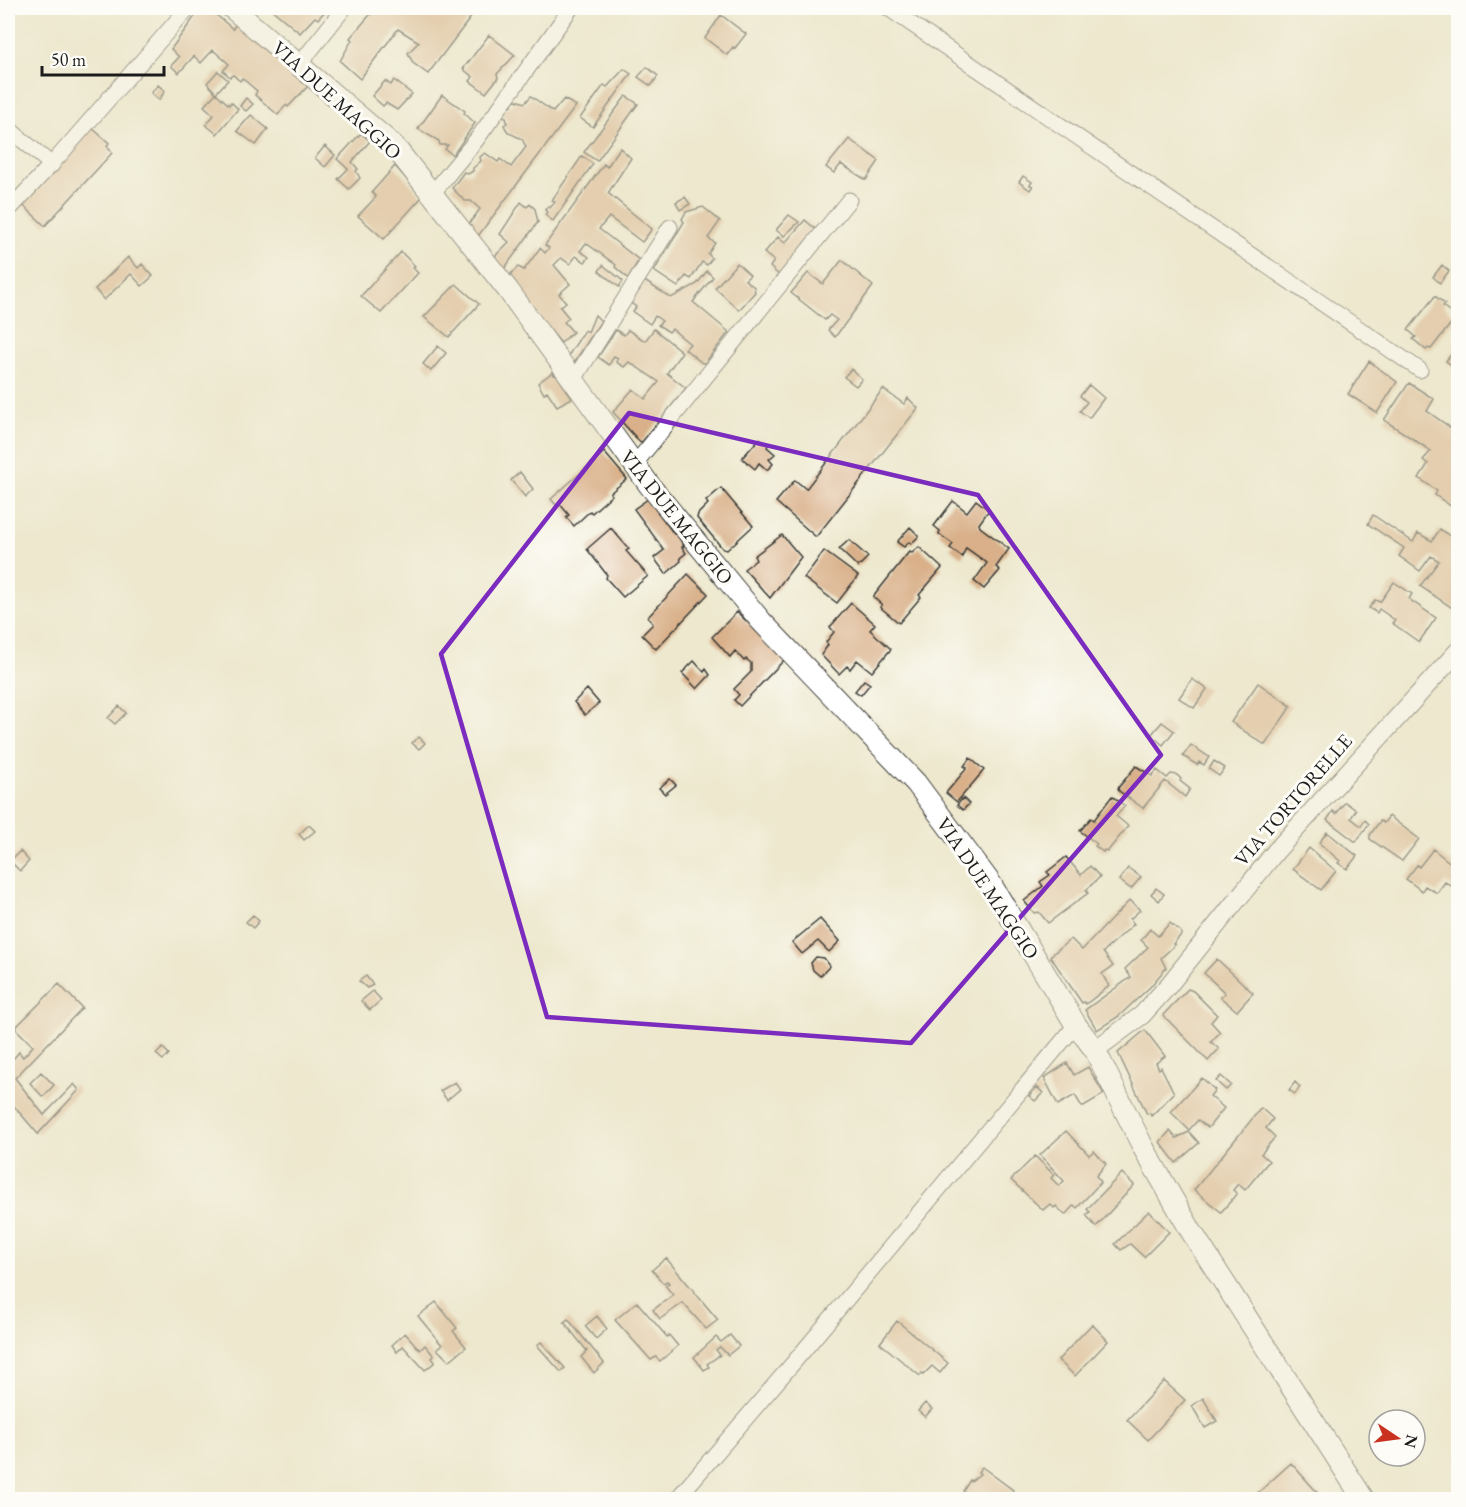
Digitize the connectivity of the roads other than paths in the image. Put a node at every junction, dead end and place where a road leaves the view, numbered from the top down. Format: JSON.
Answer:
{"nodes":[{"id":1,"x":188,"y":8,"type":"edge"},
{"id":2,"x":232,"y":8,"type":"edge"},
{"id":3,"x":344,"y":8,"type":"edge"},
{"id":4,"x":571,"y":8,"type":"edge"},
{"id":5,"x":888,"y":8,"type":"edge"},
{"id":6,"x":299,"y":65,"type":"junction"},
{"id":7,"x":8,"y":128,"type":"edge"},
{"id":8,"x":51,"y":165,"type":"junction"},
{"id":9,"x":432,"y":194,"type":"junction"},
{"id":10,"x":849,"y":200,"type":"dead end"},
{"id":11,"x":8,"y":211,"type":"edge"},
{"id":12,"x":669,"y":227,"type":"dead end"},
{"id":13,"x":1420,"y":370,"type":"dead end"},
{"id":14,"x":573,"y":381,"type":"junction"},
{"id":15,"x":634,"y":465,"type":"junction"},
{"id":16,"x":1458,"y":651,"type":"edge"},
{"id":17,"x":1076,"y":1025,"type":"junction"},
{"id":18,"x":1095,"y":1050,"type":"junction"},
{"id":19,"x":676,"y":1500,"type":"edge"},
{"id":20,"x":1364,"y":1500,"type":"edge"}],
"edges":[{"from":1,"to":8,"type":"street"},
{"from":2,"to":6,"type":"main road","name":"VIA DUE MAGGIO"},
{"from":3,"to":6,"type":"street"},
{"from":4,"to":9,"type":"street"},
{"from":5,"to":13,"type":"street"},
{"from":6,"to":9,"type":"main road","name":"VIA DUE MAGGIO"},
{"from":7,"to":8,"type":"street"},
{"from":8,"to":11,"type":"street"},
{"from":9,"to":14,"type":"main road","name":"VIA DUE MAGGIO"},
{"from":10,"to":15,"type":"street"},
{"from":12,"to":14,"type":"street"},
{"from":14,"to":15,"type":"main road","name":"VIA DUE MAGGIO"},
{"from":15,"to":17,"type":"main road","name":"VIA DUE MAGGIO"},
{"from":16,"to":18,"type":"street","name":"VIA TORTORELLE"},
{"from":17,"to":18,"type":"main road","name":"VIA DUE MAGGIO"},
{"from":17,"to":19,"type":"street"},
{"from":18,"to":20,"type":"main road","name":"VIA DUE MAGGIO"}]}
